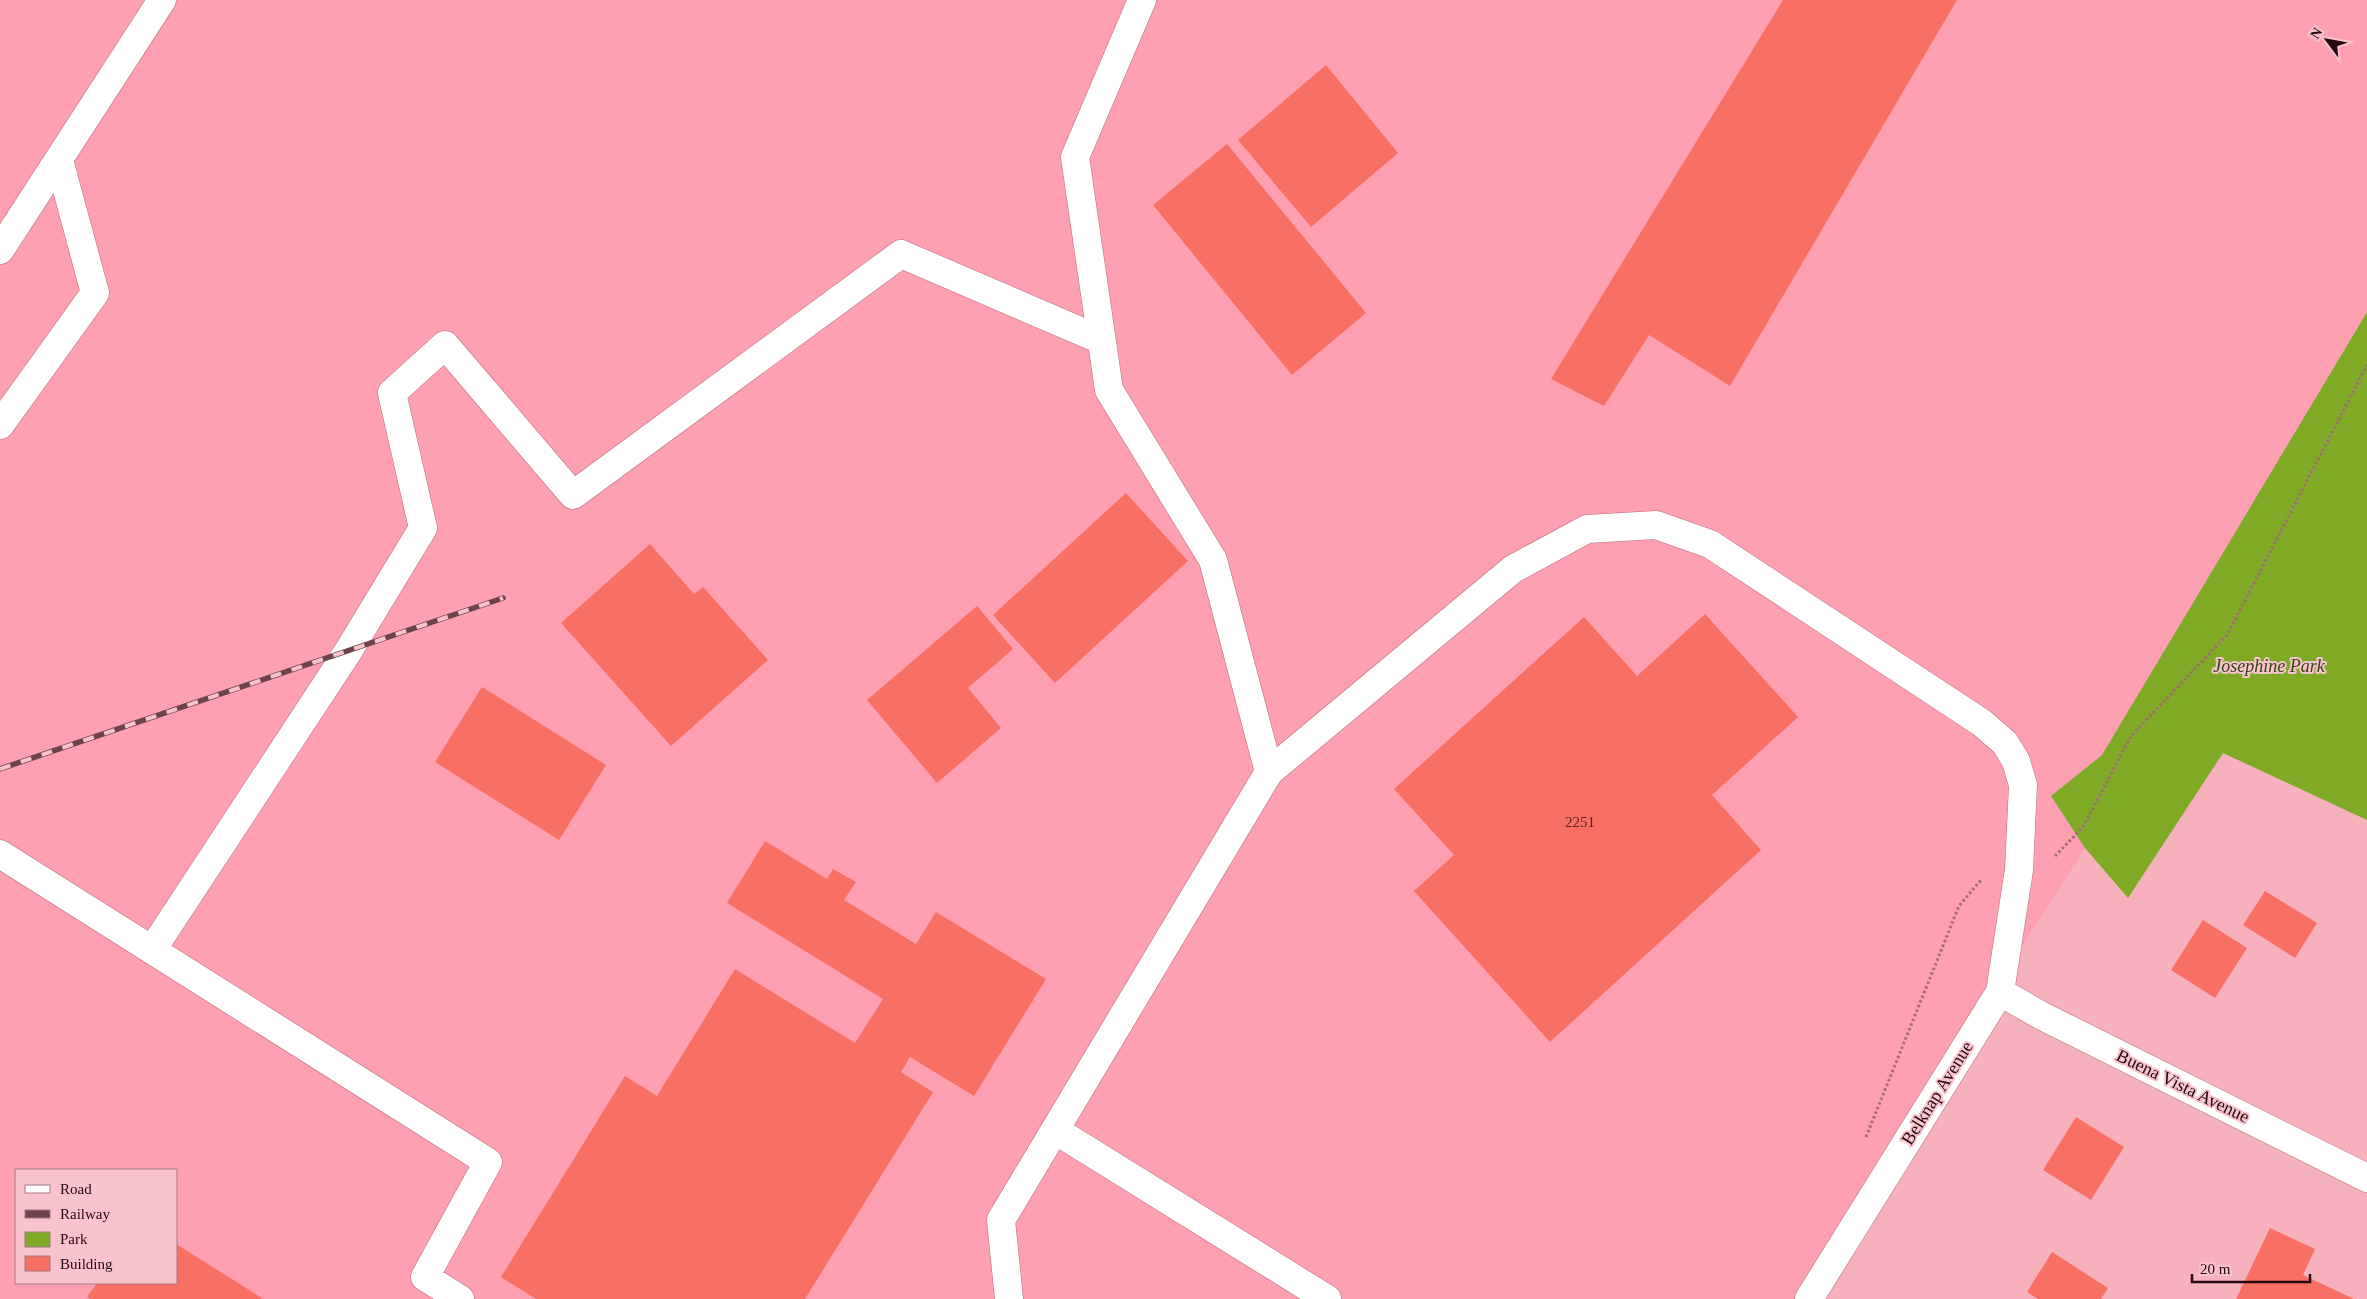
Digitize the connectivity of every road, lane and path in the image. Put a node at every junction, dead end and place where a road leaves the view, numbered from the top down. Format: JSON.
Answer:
{"nodes":[{"id":1,"x":162,"y":0,"type":"edge"},
{"id":2,"x":1142,"y":0,"type":"edge"},
{"id":3,"x":59,"y":160,"type":"junction"},
{"id":4,"x":0,"y":250,"type":"edge"},
{"id":5,"x":1101,"y":340,"type":"junction"},
{"id":6,"x":2367,"y":365,"type":"edge"},
{"id":7,"x":0,"y":425,"type":"edge"},
{"id":8,"x":1269,"y":772,"type":"junction"},
{"id":9,"x":0,"y":854,"type":"edge"},
{"id":10,"x":2019,"y":870,"type":"junction"},
{"id":11,"x":152,"y":950,"type":"junction"},
{"id":12,"x":2000,"y":992,"type":"junction"},
{"id":13,"x":1055,"y":1130,"type":"junction"},
{"id":14,"x":1863,"y":1145,"type":"dead end"},
{"id":15,"x":2367,"y":1178,"type":"edge"},
{"id":16,"x":460,"y":1299,"type":"edge"},
{"id":17,"x":1009,"y":1299,"type":"edge"},
{"id":18,"x":1327,"y":1299,"type":"edge"},
{"id":19,"x":1809,"y":1299,"type":"edge"}],
"edges":[{"from":1,"to":3,"type":"street"},
{"from":2,"to":5,"type":"street"},
{"from":3,"to":4,"type":"street"},
{"from":3,"to":7,"type":"street"},
{"from":5,"to":8,"type":"street"},
{"from":5,"to":11,"type":"street"},
{"from":6,"to":10,"type":"path"},
{"from":8,"to":10,"type":"street","name":"Belknap Avenue"},
{"from":8,"to":13,"type":"street","name":"Belknap Avenue"},
{"from":9,"to":11,"type":"street"},
{"from":10,"to":12,"type":"street","name":"Belknap Avenue"},
{"from":10,"to":14,"type":"path"},
{"from":11,"to":16,"type":"street"},
{"from":12,"to":15,"type":"street","name":"Buena Vista Avenue"},
{"from":12,"to":19,"type":"street","name":"Belknap Avenue"},
{"from":13,"to":17,"type":"street","name":"Belknap Avenue"},
{"from":13,"to":18,"type":"street"}]}
